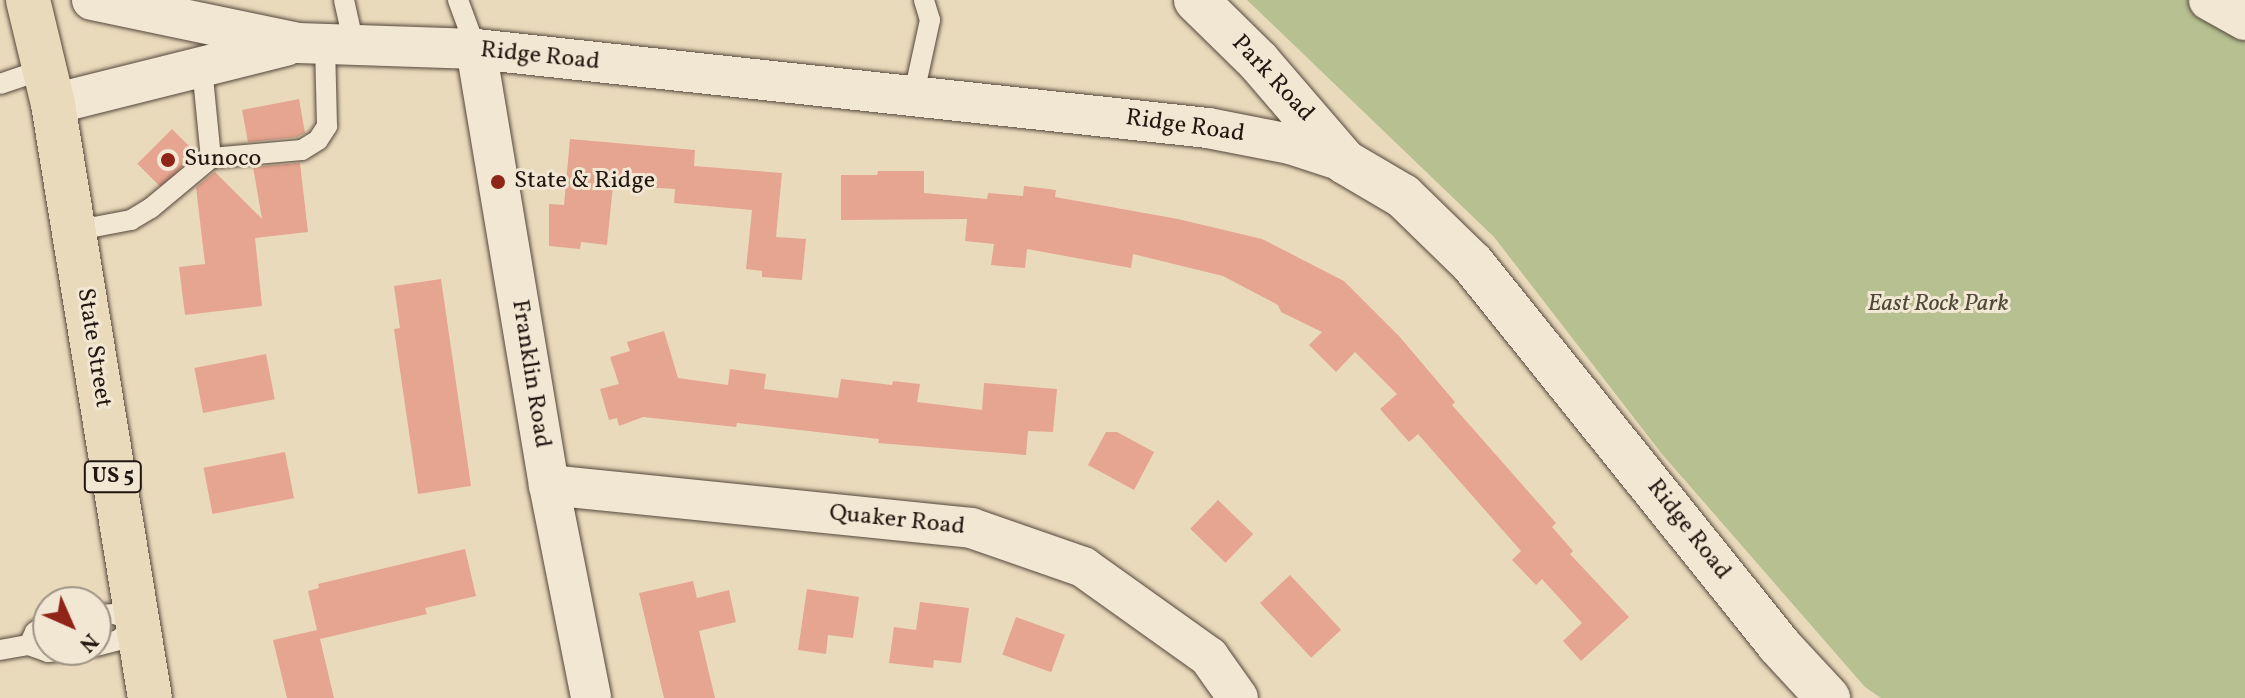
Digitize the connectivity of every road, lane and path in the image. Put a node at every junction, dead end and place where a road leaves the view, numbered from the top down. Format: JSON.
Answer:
{"nodes":[{"id":1,"x":28,"y":0,"type":"edge"},
{"id":2,"x":92,"y":0,"type":"edge"},
{"id":3,"x":344,"y":0,"type":"edge"},
{"id":4,"x":458,"y":0,"type":"edge"},
{"id":5,"x":924,"y":0,"type":"edge"},
{"id":6,"x":1196,"y":0,"type":"edge"},
{"id":7,"x":2209,"y":0,"type":"edge"},
{"id":8,"x":2245,"y":20,"type":"edge"},
{"id":9,"x":326,"y":44,"type":"junction"},
{"id":10,"x":476,"y":49,"type":"junction"},
{"id":11,"x":202,"y":67,"type":"junction"},
{"id":12,"x":0,"y":84,"type":"edge"},
{"id":13,"x":49,"y":87,"type":"junction"},
{"id":14,"x":913,"y":98,"type":"junction"},
{"id":15,"x":211,"y":158,"type":"junction"},
{"id":16,"x":1345,"y":162,"type":"junction"},
{"id":17,"x":73,"y":231,"type":"junction"},
{"id":18,"x":549,"y":485,"type":"junction"},
{"id":19,"x":117,"y":619,"type":"edge"},
{"id":20,"x":32,"y":638,"type":"edge"},
{"id":21,"x":112,"y":642,"type":"edge"},
{"id":22,"x":29,"y":645,"type":"junction"},
{"id":23,"x":32,"y":646,"type":"edge"},
{"id":24,"x":0,"y":650,"type":"edge"},
{"id":25,"x":150,"y":698,"type":"edge"},
{"id":26,"x":591,"y":698,"type":"edge"},
{"id":27,"x":1238,"y":698,"type":"edge"},
{"id":28,"x":1828,"y":698,"type":"edge"}],
"edges":[{"from":1,"to":13,"type":"main road","name":"State Street","number":"US 5"},
{"from":2,"to":9,"type":"street","name":"Ridge Road"},
{"from":3,"to":9,"type":"lane"},
{"from":4,"to":10,"type":"lane"},
{"from":5,"to":14,"type":"lane"},
{"from":6,"to":16,"type":"main road","name":"Park Road"},
{"from":7,"to":8,"type":"street"},
{"from":9,"to":10,"type":"street","name":"Ridge Road"},
{"from":9,"to":11,"type":"street","name":"Ridge Road"},
{"from":9,"to":15,"type":"lane"},
{"from":10,"to":14,"type":"street","name":"Ridge Road"},
{"from":10,"to":18,"type":"street","name":"Franklin Road"},
{"from":11,"to":13,"type":"street","name":"Ridge Road"},
{"from":11,"to":15,"type":"lane"},
{"from":12,"to":13,"type":"lane"},
{"from":13,"to":17,"type":"main road","name":"State Street","number":"US 5"},
{"from":14,"to":16,"type":"street","name":"Ridge Road"},
{"from":15,"to":17,"type":"lane"},
{"from":16,"to":28,"type":"main road","name":"Ridge Road"},
{"from":17,"to":19,"type":"main road","name":"State Street","number":"US 5"},
{"from":18,"to":26,"type":"street","name":"Franklin Road"},
{"from":18,"to":27,"type":"street","name":"Quaker Road"},
{"from":19,"to":21,"type":"lane"},
{"from":19,"to":25,"type":"main road","name":"State Street","number":"US 5"},
{"from":20,"to":22,"type":"lane"},
{"from":22,"to":23,"type":"lane"},
{"from":22,"to":24,"type":"lane"}]}
